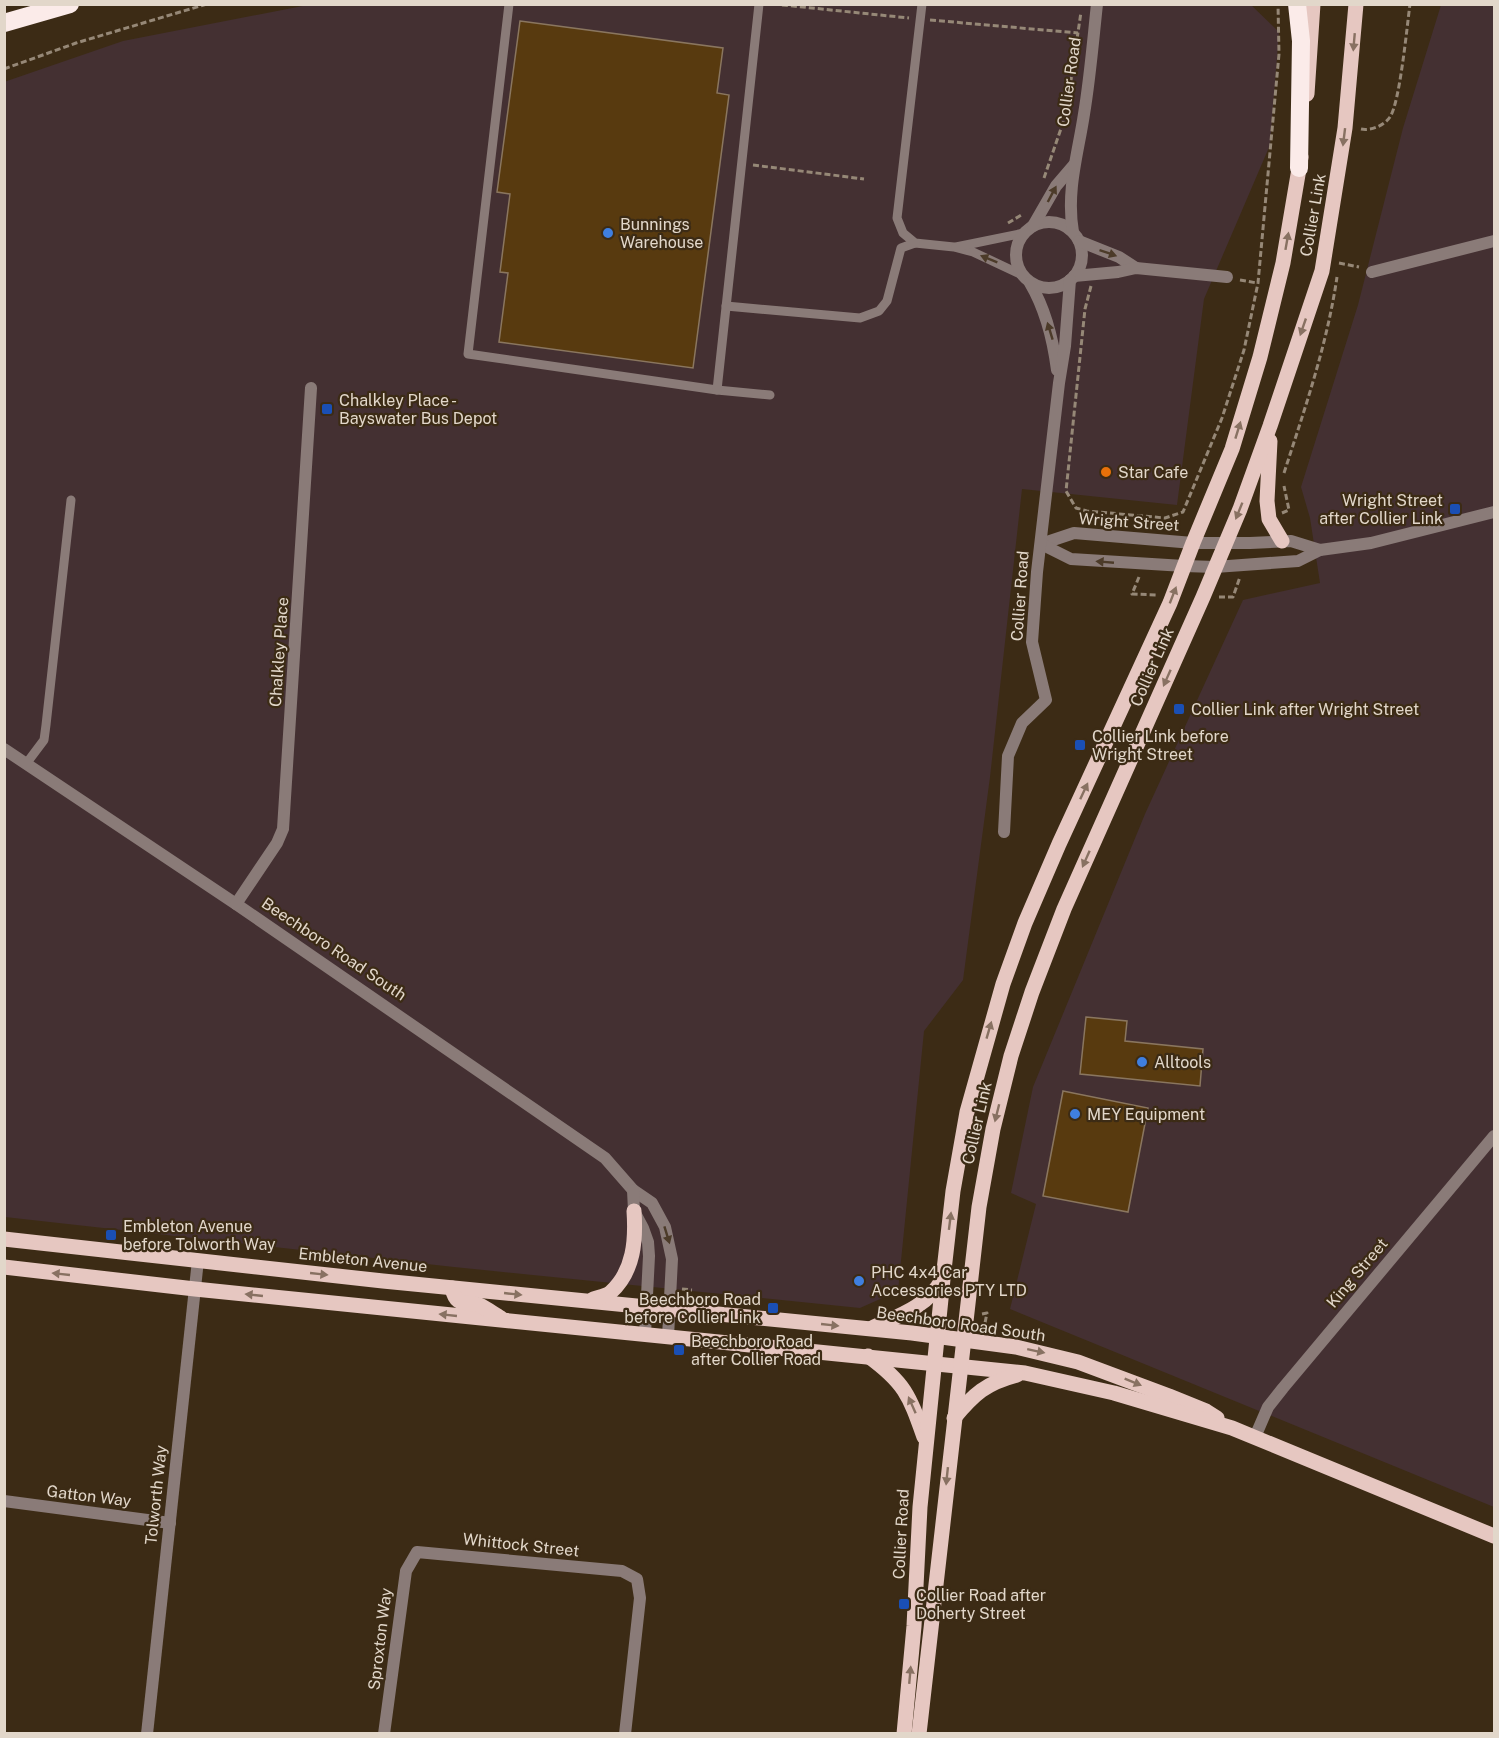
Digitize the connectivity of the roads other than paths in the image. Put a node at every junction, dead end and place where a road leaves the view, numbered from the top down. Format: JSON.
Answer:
{"nodes":[{"id":1,"x":70,"y":4,"type":"edge"},
{"id":2,"x":509,"y":4,"type":"edge"},
{"id":3,"x":759,"y":4,"type":"edge"},
{"id":4,"x":922,"y":4,"type":"edge"},
{"id":5,"x":1097,"y":4,"type":"edge"},
{"id":6,"x":1297,"y":4,"type":"edge"},
{"id":7,"x":1313,"y":4,"type":"edge"},
{"id":8,"x":1356,"y":4,"type":"edge"},
{"id":9,"x":4,"y":23,"type":"edge"},
{"id":10,"x":1074,"y":164,"type":"junction"},
{"id":11,"x":1299,"y":168,"type":"junction"},
{"id":12,"x":1028,"y":229,"type":"junction"},
{"id":13,"x":1076,"y":236,"type":"junction"},
{"id":14,"x":1494,"y":241,"type":"edge"},
{"id":15,"x":915,"y":243,"type":"junction"},
{"id":16,"x":954,"y":247,"type":"junction"},
{"id":17,"x":1136,"y":268,"type":"junction"},
{"id":18,"x":1372,"y":272,"type":"road end"},
{"id":19,"x":1227,"y":277,"type":"road end"},
{"id":20,"x":1072,"y":278,"type":"junction"},
{"id":21,"x":1026,"y":279,"type":"junction"},
{"id":22,"x":726,"y":306,"type":"junction"},
{"id":23,"x":1059,"y":383,"type":"junction"},
{"id":24,"x":311,"y":388,"type":"dead end"},
{"id":25,"x":717,"y":390,"type":"junction"},
{"id":26,"x":770,"y":394,"type":"dead end"},
{"id":27,"x":1270,"y":426,"type":"junction"},
{"id":28,"x":71,"y":500,"type":"dead end"},
{"id":29,"x":1494,"y":512,"type":"edge"},
{"id":30,"x":1282,"y":541,"type":"junction"},
{"id":31,"x":1193,"y":543,"type":"junction"},
{"id":32,"x":1041,"y":544,"type":"junction"},
{"id":33,"x":1224,"y":544,"type":"junction"},
{"id":34,"x":1320,"y":550,"type":"junction"},
{"id":35,"x":1184,"y":566,"type":"junction"},
{"id":36,"x":1215,"y":567,"type":"junction"},
{"id":37,"x":4,"y":749,"type":"edge"},
{"id":38,"x":26,"y":764,"type":"junction"},
{"id":39,"x":1004,"y":832,"type":"dead end"},
{"id":40,"x":236,"y":904,"type":"junction"},
{"id":41,"x":1494,"y":1136,"type":"edge"},
{"id":42,"x":633,"y":1190,"type":"junction"},
{"id":43,"x":634,"y":1211,"type":"junction"},
{"id":44,"x":4,"y":1239,"type":"edge"},
{"id":45,"x":198,"y":1260,"type":"junction"},
{"id":46,"x":4,"y":1268,"type":"edge"},
{"id":47,"x":943,"y":1279,"type":"junction"},
{"id":48,"x":452,"y":1288,"type":"junction"},
{"id":49,"x":195,"y":1289,"type":"junction"},
{"id":50,"x":588,"y":1301,"type":"junction"},
{"id":51,"x":647,"y":1307,"type":"junction"},
{"id":52,"x":670,"y":1308,"type":"junction"},
{"id":53,"x":507,"y":1321,"type":"junction"},
{"id":54,"x":869,"y":1330,"type":"junction"},
{"id":55,"x":645,"y":1335,"type":"junction"},
{"id":56,"x":937,"y":1336,"type":"junction"},
{"id":57,"x":668,"y":1337,"type":"junction"},
{"id":58,"x":963,"y":1339,"type":"junction"},
{"id":59,"x":868,"y":1356,"type":"junction"},
{"id":60,"x":934,"y":1362,"type":"junction"},
{"id":61,"x":960,"y":1365,"type":"junction"},
{"id":62,"x":1024,"y":1373,"type":"junction"},
{"id":63,"x":954,"y":1418,"type":"junction"},
{"id":64,"x":1232,"y":1428,"type":"junction"},
{"id":65,"x":1255,"y":1437,"type":"junction"},
{"id":66,"x":926,"y":1443,"type":"junction"},
{"id":67,"x":4,"y":1502,"type":"edge"},
{"id":68,"x":170,"y":1523,"type":"junction"},
{"id":69,"x":1494,"y":1536,"type":"edge"},
{"id":70,"x":417,"y":1552,"type":"joint"},
{"id":71,"x":147,"y":1734,"type":"edge"},
{"id":72,"x":384,"y":1734,"type":"edge"},
{"id":73,"x":625,"y":1734,"type":"edge"},
{"id":74,"x":904,"y":1734,"type":"edge"},
{"id":75,"x":919,"y":1734,"type":"edge"}],
"edges":[{"from":1,"to":9,"type":"highway"},
{"from":2,"to":25,"type":"lane"},
{"from":3,"to":22,"type":"lane"},
{"from":4,"to":15,"type":"lane"},
{"from":5,"to":10,"type":"street","name":"Collier Road"},
{"from":6,"to":11,"type":"highway"},
{"from":7,"to":11,"type":"main road","name":"Collier Link"},
{"from":8,"to":27,"type":"main road","name":"Collier Link","one_way":true},
{"from":12,"to":10,"type":"street","name":"Collier Road","one_way":true},
{"from":10,"to":13,"type":"street","name":"Collier Road"},
{"from":31,"to":11,"type":"main road","name":"Collier Link","one_way":true},
{"from":12,"to":13,"type":"street"},
{"from":12,"to":16,"type":"lane"},
{"from":12,"to":21,"type":"street"},
{"from":13,"to":17,"type":"street","one_way":true},
{"from":13,"to":20,"type":"street"},
{"from":14,"to":18,"type":"street"},
{"from":15,"to":16,"type":"lane"},
{"from":15,"to":22,"type":"lane"},
{"from":21,"to":16,"type":"lane","one_way":true},
{"from":17,"to":19,"type":"street"},
{"from":17,"to":20,"type":"street"},
{"from":20,"to":21,"type":"street"},
{"from":20,"to":23,"type":"street","name":"Collier Road"},
{"from":23,"to":21,"type":"street","name":"Collier Road","one_way":true},
{"from":22,"to":25,"type":"lane"},
{"from":23,"to":32,"type":"street","name":"Collier Road"},
{"from":24,"to":40,"type":"street","name":"Chalkley Place"},
{"from":25,"to":26,"type":"lane"},
{"from":27,"to":30,"type":"main road"},
{"from":27,"to":33,"type":"main road","name":"Collier Link","one_way":true},
{"from":28,"to":38,"type":"lane"},
{"from":29,"to":34,"type":"street","name":"Wright Street"},
{"from":30,"to":33,"type":"street","name":"Wright Street"},
{"from":30,"to":34,"type":"street","name":"Wright Street"},
{"from":31,"to":32,"type":"street","name":"Wright Street"},
{"from":31,"to":33,"type":"street","name":"Wright Street"},
{"from":31,"to":35,"type":"main road","name":"Collier Link"},
{"from":35,"to":32,"type":"street","name":"Wright Street","one_way":true},
{"from":32,"to":39,"type":"street","name":"Collier Road"},
{"from":33,"to":36,"type":"main road","name":"Collier Link"},
{"from":34,"to":36,"type":"street","name":"Wright Street"},
{"from":35,"to":36,"type":"street","name":"Wright Street"},
{"from":47,"to":35,"type":"main road","name":"Collier Link","one_way":true},
{"from":36,"to":58,"type":"main road","name":"Collier Link","one_way":true},
{"from":37,"to":38,"type":"street","name":"Beechboro Road South"},
{"from":38,"to":40,"type":"street","name":"Beechboro Road South"},
{"from":40,"to":42,"type":"street","name":"Beechboro Road South"},
{"from":41,"to":65,"type":"street","name":"King Street"},
{"from":42,"to":43,"type":"street"},
{"from":42,"to":52,"type":"street","name":"Beechboro Road South","one_way":true},
{"from":43,"to":50,"type":"main road"},
{"from":43,"to":51,"type":"street"},
{"from":44,"to":45,"type":"main road","name":"Embleton Avenue"},
{"from":45,"to":48,"type":"main road","name":"Embleton Avenue","one_way":true},
{"from":45,"to":49,"type":"street","name":"Tolworth Way"},
{"from":49,"to":46,"type":"main road","one_way":true},
{"from":47,"to":54,"type":"main road"},
{"from":47,"to":56,"type":"main road","name":"Collier Link"},
{"from":48,"to":50,"type":"main road","name":"Embleton Avenue","one_way":true},
{"from":48,"to":53,"type":"main road"},
{"from":53,"to":49,"type":"main road","one_way":true},
{"from":49,"to":68,"type":"street","name":"Tolworth Way"},
{"from":50,"to":51,"type":"main road","name":"Embleton Avenue"},
{"from":51,"to":52,"type":"main road","name":"Beechboro Road South"},
{"from":51,"to":55,"type":"street"},
{"from":52,"to":54,"type":"main road","name":"Beechboro Road South","one_way":true},
{"from":52,"to":57,"type":"street","name":"Beechboro Road South"},
{"from":53,"to":55,"type":"main road"},
{"from":54,"to":56,"type":"main road","name":"Beechboro Road South"},
{"from":55,"to":57,"type":"main road","name":"Beechboro Road South"},
{"from":56,"to":58,"type":"main road","name":"Beechboro Road South"},
{"from":56,"to":60,"type":"main road","name":"Collier Road"},
{"from":57,"to":59,"type":"main road","name":"Beechboro Road South"},
{"from":58,"to":61,"type":"main road"},
{"from":58,"to":64,"type":"main road","name":"Beechboro Road South","one_way":true},
{"from":59,"to":60,"type":"main road","name":"Beechboro Road South"},
{"from":66,"to":59,"type":"main road","one_way":true},
{"from":60,"to":61,"type":"main road","name":"Beechboro Road South"},
{"from":60,"to":66,"type":"main road","name":"Collier Road"},
{"from":61,"to":62,"type":"main road","name":"Beechboro Road South"},
{"from":61,"to":63,"type":"main road"},
{"from":62,"to":63,"type":"main road"},
{"from":62,"to":64,"type":"main road","name":"Beechboro Road South"},
{"from":63,"to":75,"type":"main road","one_way":true},
{"from":64,"to":65,"type":"main road","name":"Beechboro Road South"},
{"from":65,"to":69,"type":"main road","name":"Beechboro Road South"},
{"from":74,"to":66,"type":"main road","name":"Collier Road","one_way":true},
{"from":67,"to":68,"type":"street","name":"Gatton Way"},
{"from":68,"to":71,"type":"street","name":"Tolworth Way"},
{"from":70,"to":72,"type":"street","name":"Sproxton Way"},
{"from":70,"to":73,"type":"street","name":"Whittock Street"}]}
